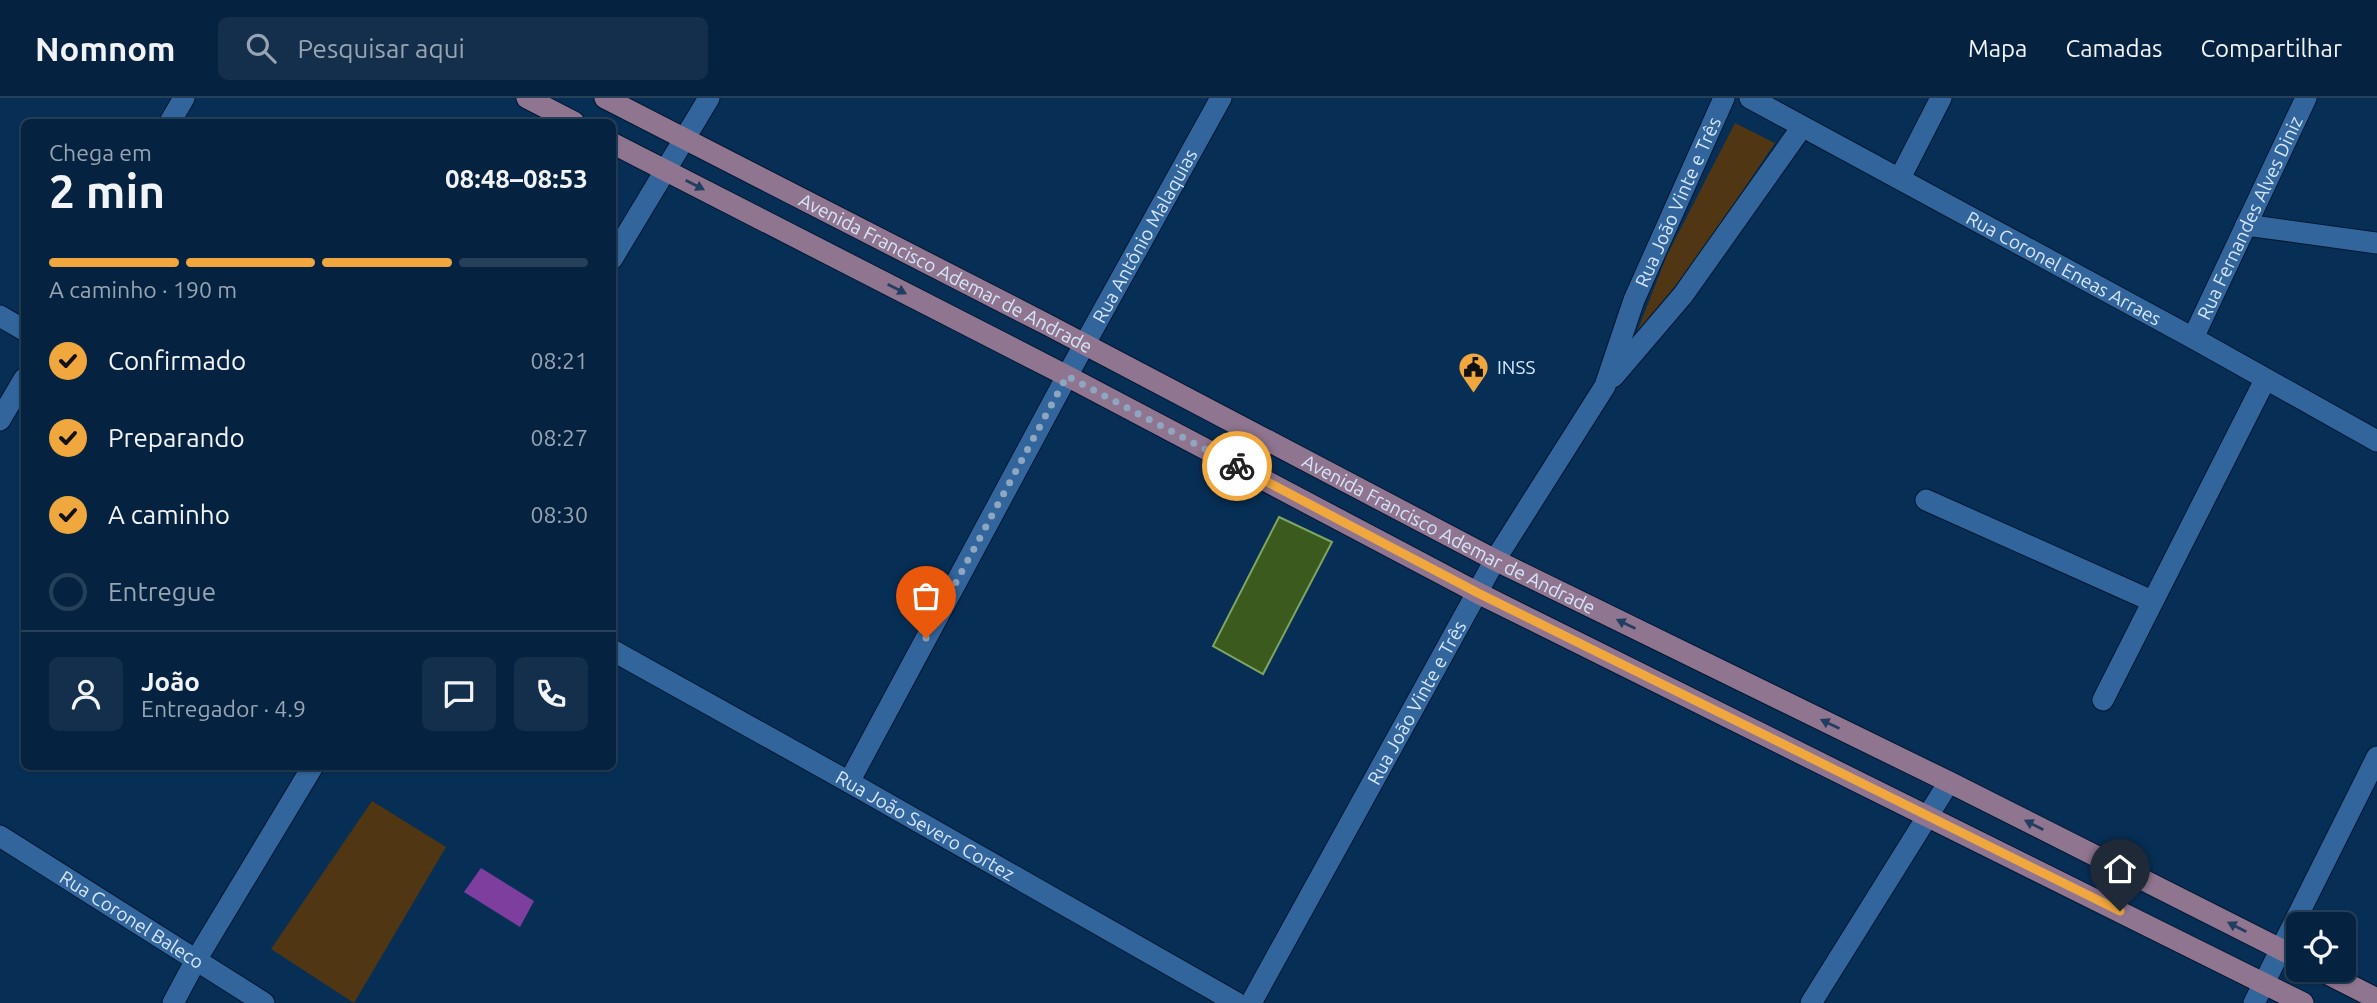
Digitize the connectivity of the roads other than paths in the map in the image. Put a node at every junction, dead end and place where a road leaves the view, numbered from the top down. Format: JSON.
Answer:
{"nodes":[{"id":1,"x":184,"y":98,"type":"edge"},
{"id":2,"x":527,"y":98,"type":"edge"},
{"id":3,"x":605,"y":98,"type":"edge"},
{"id":4,"x":709,"y":98,"type":"edge"},
{"id":5,"x":1220,"y":98,"type":"edge"},
{"id":6,"x":1724,"y":98,"type":"edge"},
{"id":7,"x":1750,"y":98,"type":"edge"},
{"id":8,"x":1941,"y":98,"type":"edge"},
{"id":9,"x":2305,"y":98,"type":"edge"},
{"id":10,"x":172,"y":119,"type":"edge"},
{"id":11,"x":568,"y":119,"type":"edge"},
{"id":12,"x":1802,"y":127,"type":"junction"},
{"id":13,"x":685,"y":140,"type":"junction"},
{"id":14,"x":616,"y":145,"type":"edge"},
{"id":15,"x":664,"y":170,"type":"junction"},
{"id":16,"x":1900,"y":178,"type":"junction"},
{"id":17,"x":2246,"y":225,"type":"junction"},
{"id":18,"x":2377,"y":243,"type":"edge"},
{"id":19,"x":616,"y":252,"type":"edge"},
{"id":20,"x":0,"y":316,"type":"edge"},
{"id":21,"x":21,"y":328,"type":"edge"},
{"id":22,"x":2193,"y":338,"type":"junction"},
{"id":23,"x":1086,"y":345,"type":"junction"},
{"id":24,"x":1067,"y":376,"type":"junction"},
{"id":25,"x":2265,"y":380,"type":"junction"},
{"id":26,"x":21,"y":384,"type":"edge"},
{"id":27,"x":1605,"y":386,"type":"junction"},
{"id":28,"x":0,"y":421,"type":"edge"},
{"id":29,"x":2377,"y":441,"type":"edge"},
{"id":30,"x":1926,"y":500,"type":"dead end"},
{"id":31,"x":1495,"y":559,"type":"junction"},
{"id":32,"x":1478,"y":593,"type":"junction"},
{"id":33,"x":2152,"y":601,"type":"junction"},
{"id":34,"x":616,"y":652,"type":"edge"},
{"id":35,"x":2104,"y":700,"type":"dead end"},
{"id":36,"x":2377,"y":757,"type":"edge"},
{"id":37,"x":311,"y":770,"type":"edge"},
{"id":38,"x":849,"y":782,"type":"junction"},
{"id":39,"x":1949,"y":782,"type":"junction"},
{"id":40,"x":1928,"y":815,"type":"junction"},
{"id":41,"x":0,"y":836,"type":"edge"},
{"id":42,"x":2308,"y":912,"type":"edge"},
{"id":43,"x":2286,"y":952,"type":"edge"},
{"id":44,"x":2286,"y":957,"type":"edge"},
{"id":45,"x":196,"y":960,"type":"junction"},
{"id":46,"x":2344,"y":982,"type":"edge"},
{"id":47,"x":2264,"y":983,"type":"junction"},
{"id":48,"x":2377,"y":999,"type":"edge"},
{"id":49,"x":173,"y":1003,"type":"edge"},
{"id":50,"x":264,"y":1003,"type":"edge"},
{"id":51,"x":1237,"y":1003,"type":"edge"},
{"id":52,"x":1251,"y":1003,"type":"edge"},
{"id":53,"x":1811,"y":1003,"type":"edge"},
{"id":54,"x":2254,"y":1003,"type":"edge"},
{"id":55,"x":2303,"y":1003,"type":"edge"}],
"edges":[{"from":1,"to":10,"type":"street"},
{"from":2,"to":11,"type":"main road"},
{"from":3,"to":13,"type":"main road","name":"Avenida Francisco Ademar de Andrade"},
{"from":4,"to":13,"type":"street"},
{"from":5,"to":23,"type":"street","name":"Rua Antônio Malaquias"},
{"from":6,"to":27,"type":"street","name":"Rua João Vinte e Três"},
{"from":7,"to":12,"type":"street","name":"Rua Coronel Eneas Arraes"},
{"from":8,"to":16,"type":"street"},
{"from":9,"to":17,"type":"street","name":"Rua Fernandes Alves Diniz"},
{"from":12,"to":16,"type":"street","name":"Rua Coronel Eneas Arraes"},
{"from":12,"to":27,"type":"street"},
{"from":13,"to":15,"type":"street"},
{"from":13,"to":23,"type":"main road","name":"Avenida Francisco Ademar de Andrade"},
{"from":14,"to":15,"type":"main road","name":"Avenida Francisco Ademar de Andrade"},
{"from":15,"to":19,"type":"street"},
{"from":15,"to":24,"type":"main road","name":"Avenida Francisco Ademar de Andrade","one_way":true},
{"from":16,"to":22,"type":"street","name":"Rua Coronel Eneas Arraes"},
{"from":17,"to":18,"type":"street"},
{"from":17,"to":22,"type":"street","name":"Rua Fernandes Alves Diniz"},
{"from":20,"to":21,"type":"street"},
{"from":22,"to":25,"type":"street","name":"Rua Coronel Eneas Arraes"},
{"from":23,"to":24,"type":"street","name":"Rua Antônio Malaquias"},
{"from":23,"to":31,"type":"main road","name":"Avenida Francisco Ademar de Andrade"},
{"from":24,"to":32,"type":"main road","name":"Avenida Francisco Ademar de Andrade"},
{"from":24,"to":38,"type":"street","name":"Rua Antônio Malaquias"},
{"from":25,"to":29,"type":"street","name":"Rua Coronel Eneas Arraes"},
{"from":25,"to":33,"type":"street"},
{"from":26,"to":28,"type":"street"},
{"from":27,"to":31,"type":"street","name":"Rua João Vinte e Três"},
{"from":30,"to":33,"type":"street"},
{"from":31,"to":32,"type":"street","name":"Rua João Vinte e Três"},
{"from":39,"to":31,"type":"main road","name":"Avenida Francisco Ademar de Andrade","one_way":true},
{"from":32,"to":40,"type":"main road","name":"Avenida Francisco Ademar de Andrade"},
{"from":32,"to":52,"type":"street","name":"Rua João Vinte e Três"},
{"from":33,"to":35,"type":"street"},
{"from":34,"to":38,"type":"street","name":"Rua João Severo Cortez"},
{"from":36,"to":42,"type":"street"},
{"from":37,"to":45,"type":"street"},
{"from":38,"to":51,"type":"street","name":"Rua João Severo Cortez"},
{"from":39,"to":40,"type":"street"},
{"from":43,"to":39,"type":"main road","name":"Avenida Francisco Ademar de Andrade","one_way":true},
{"from":40,"to":47,"type":"main road","name":"Avenida Francisco Ademar de Andrade"},
{"from":40,"to":53,"type":"street"},
{"from":41,"to":45,"type":"street","name":"Rua Coronel Baleco"},
{"from":44,"to":47,"type":"street"},
{"from":45,"to":49,"type":"street"},
{"from":45,"to":50,"type":"street","name":"Rua Coronel Baleco"},
{"from":46,"to":48,"type":"main road"},
{"from":47,"to":54,"type":"street"},
{"from":47,"to":55,"type":"main road","name":"Avenida Francisco Ademar de Andrade"}]}
